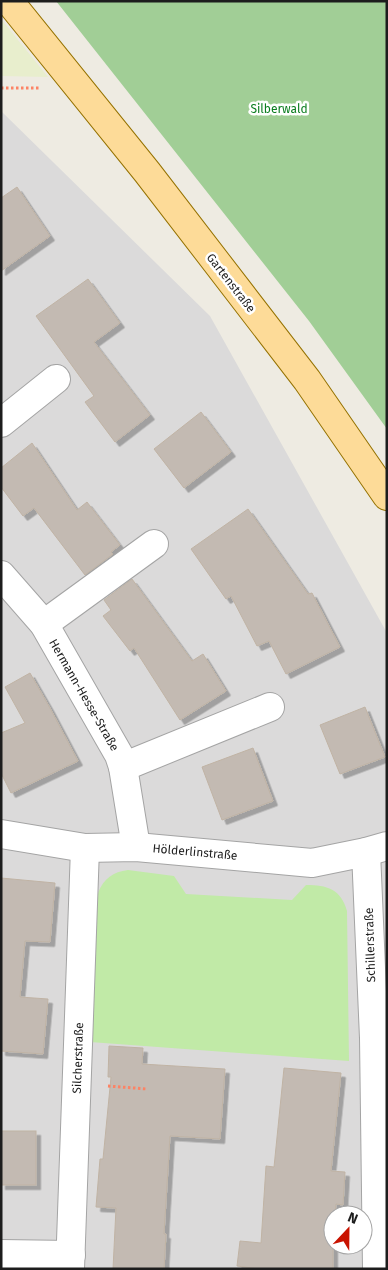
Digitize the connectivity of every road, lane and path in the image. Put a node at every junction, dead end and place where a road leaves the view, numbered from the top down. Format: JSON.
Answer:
{"nodes":[{"id":1,"x":9,"y":1,"type":"edge"},
{"id":2,"x":56,"y":379,"type":"dead end"},
{"id":3,"x":1,"y":423,"type":"edge"},
{"id":4,"x":387,"y":496,"type":"edge"},
{"id":5,"x":154,"y":544,"type":"dead end"},
{"id":6,"x":1,"y":575,"type":"edge"},
{"id":7,"x":44,"y":624,"type":"junction"},
{"id":8,"x":270,"y":707,"type":"dead end"},
{"id":9,"x":123,"y":767,"type":"junction"},
{"id":10,"x":1,"y":834,"type":"edge"},
{"id":11,"x":136,"y":847,"type":"junction"},
{"id":12,"x":85,"y":848,"type":"junction"},
{"id":13,"x":377,"y":849,"type":"edge"},
{"id":14,"x":381,"y":1039,"type":"edge"},
{"id":15,"x":77,"y":1084,"type":"junction"},
{"id":16,"x":147,"y":1089,"type":"dead end"},
{"id":17,"x":1,"y":1254,"type":"edge"},
{"id":18,"x":71,"y":1262,"type":"edge"},
{"id":19,"x":377,"y":1269,"type":"edge"}],
"edges":[{"from":1,"to":4,"type":"main road","name":"Gartenstraße"},
{"from":2,"to":3,"type":"street"},
{"from":5,"to":7,"type":"street","name":"Hermann-Hesse-Straße"},
{"from":6,"to":7,"type":"street","name":"Hermann-Hesse-Straße"},
{"from":7,"to":9,"type":"street","name":"Hermann-Hesse-Straße"},
{"from":8,"to":9,"type":"street","name":"Hermann-Hesse-Straße"},
{"from":9,"to":11,"type":"street","name":"Hermann-Hesse-Straße"},
{"from":10,"to":12,"type":"street","name":"Hölderlinstraße"},
{"from":11,"to":12,"type":"street","name":"Hölderlinstraße"},
{"from":11,"to":13,"type":"street","name":"Hölderlinstraße"},
{"from":12,"to":15,"type":"street","name":"Silcherstraße"},
{"from":13,"to":14,"type":"street","name":"Schillerstraße"},
{"from":14,"to":19,"type":"street","name":"Schillerstraße"},
{"from":15,"to":16,"type":"path"},
{"from":15,"to":18,"type":"street","name":"Silcherstraße"},
{"from":17,"to":18,"type":"street"}]}
